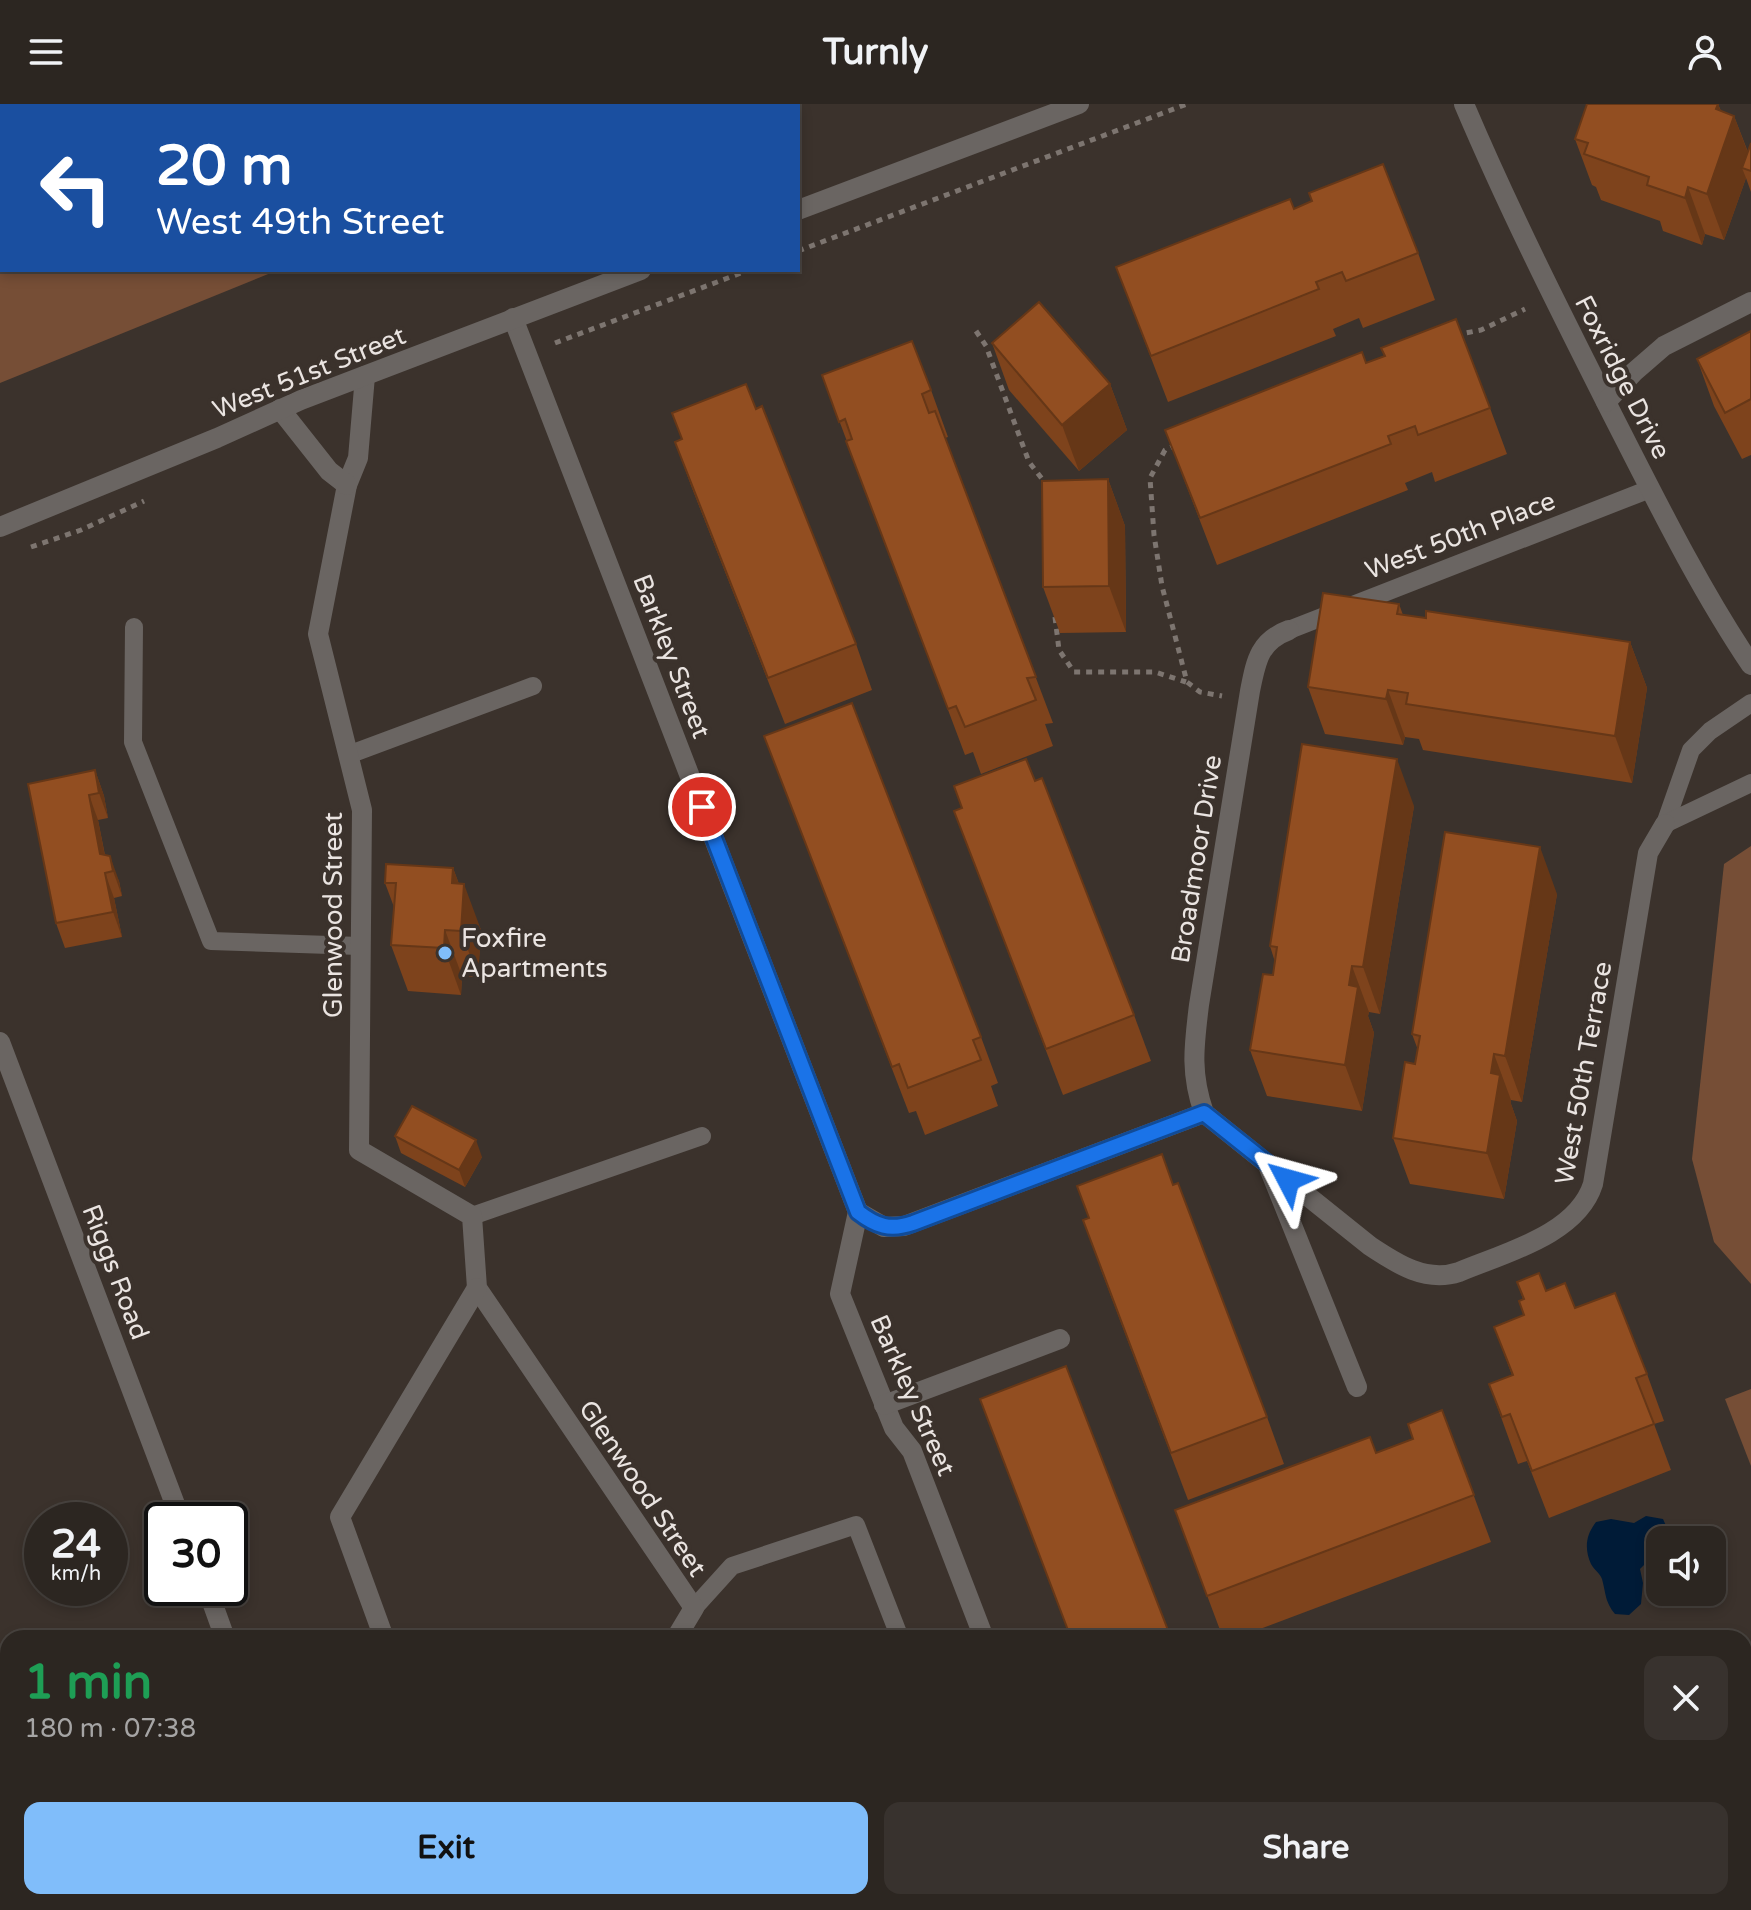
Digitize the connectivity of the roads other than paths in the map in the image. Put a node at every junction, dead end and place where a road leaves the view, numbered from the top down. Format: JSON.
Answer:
{"nodes":[{"id":1,"x":1079,"y":104,"type":"edge"},
{"id":2,"x":1464,"y":104,"type":"edge"},
{"id":3,"x":800,"y":209,"type":"edge"},
{"id":4,"x":636,"y":272,"type":"edge"},
{"id":5,"x":1751,"y":302,"type":"edge"},
{"id":6,"x":513,"y":318,"type":"junction"},
{"id":7,"x":365,"y":376,"type":"junction"},
{"id":8,"x":1606,"y":402,"type":"junction"},
{"id":9,"x":280,"y":409,"type":"junction"},
{"id":10,"x":347,"y":485,"type":"junction"},
{"id":11,"x":1650,"y":489,"type":"junction"},
{"id":12,"x":0,"y":527,"type":"edge"},
{"id":13,"x":134,"y":627,"type":"dead end"},
{"id":14,"x":1289,"y":630,"type":"joint"},
{"id":15,"x":1751,"y":665,"type":"edge"},
{"id":16,"x":533,"y":686,"type":"dead end"},
{"id":17,"x":1751,"y":703,"type":"edge"},
{"id":18,"x":348,"y":755,"type":"junction"},
{"id":19,"x":1751,"y":783,"type":"edge"},
{"id":20,"x":1665,"y":824,"type":"junction"},
{"id":21,"x":360,"y":946,"type":"junction"},
{"id":22,"x":0,"y":1042,"type":"edge"},
{"id":23,"x":1204,"y":1113,"type":"junction"},
{"id":24,"x":702,"y":1136,"type":"dead end"},
{"id":25,"x":1268,"y":1164,"type":"junction"},
{"id":26,"x":858,"y":1212,"type":"junction"},
{"id":27,"x":472,"y":1216,"type":"junction"},
{"id":28,"x":477,"y":1288,"type":"junction"},
{"id":29,"x":1060,"y":1339,"type":"dead end"},
{"id":30,"x":1357,"y":1387,"type":"dead end"},
{"id":31,"x":884,"y":1405,"type":"junction"},
{"id":32,"x":174,"y":1502,"type":"edge"},
{"id":33,"x":213,"y":1606,"type":"edge"},
{"id":34,"x":694,"y":1608,"type":"junction"},
{"id":35,"x":222,"y":1630,"type":"edge"},
{"id":36,"x":381,"y":1630,"type":"edge"},
{"id":37,"x":681,"y":1630,"type":"edge"},
{"id":38,"x":897,"y":1630,"type":"edge"},
{"id":39,"x":981,"y":1630,"type":"edge"}],
"edges":[{"from":1,"to":3,"type":"street"},
{"from":2,"to":8,"type":"street","name":"Foxridge Drive"},
{"from":4,"to":6,"type":"street","name":"West 51st Street"},
{"from":5,"to":8,"type":"street"},
{"from":6,"to":7,"type":"street","name":"West 51st Street"},
{"from":6,"to":26,"type":"street","name":"Barkley Street"},
{"from":7,"to":9,"type":"street","name":"West 51st Street"},
{"from":7,"to":10,"type":"street","name":"Glenwood Street"},
{"from":8,"to":11,"type":"street","name":"Foxridge Drive"},
{"from":9,"to":10,"type":"street"},
{"from":9,"to":12,"type":"street","name":"West 51st Street"},
{"from":10,"to":18,"type":"street","name":"Glenwood Street"},
{"from":11,"to":14,"type":"lane","name":"West 50th Place"},
{"from":11,"to":15,"type":"street","name":"Foxridge Drive"},
{"from":13,"to":21,"type":"lane"},
{"from":14,"to":23,"type":"street","name":"Broadmoor Drive"},
{"from":16,"to":18,"type":"lane"},
{"from":17,"to":20,"type":"lane"},
{"from":18,"to":21,"type":"street","name":"Glenwood Street"},
{"from":19,"to":20,"type":"lane"},
{"from":20,"to":25,"type":"street","name":"West 50th Terrace"},
{"from":21,"to":27,"type":"street","name":"Glenwood Street"},
{"from":22,"to":32,"type":"street","name":"Riggs Road"},
{"from":23,"to":25,"type":"street","name":"West 50th Terrace"},
{"from":23,"to":26,"type":"street"},
{"from":24,"to":27,"type":"lane"},
{"from":25,"to":30,"type":"street"},
{"from":26,"to":31,"type":"street","name":"Barkley Street"},
{"from":27,"to":28,"type":"street"},
{"from":28,"to":34,"type":"street","name":"Glenwood Street"},
{"from":28,"to":36,"type":"street"},
{"from":29,"to":31,"type":"street"},
{"from":31,"to":39,"type":"street","name":"Barkley Street"},
{"from":33,"to":35,"type":"street"},
{"from":34,"to":37,"type":"street","name":"Glenwood Street"},
{"from":34,"to":38,"type":"lane"}]}
